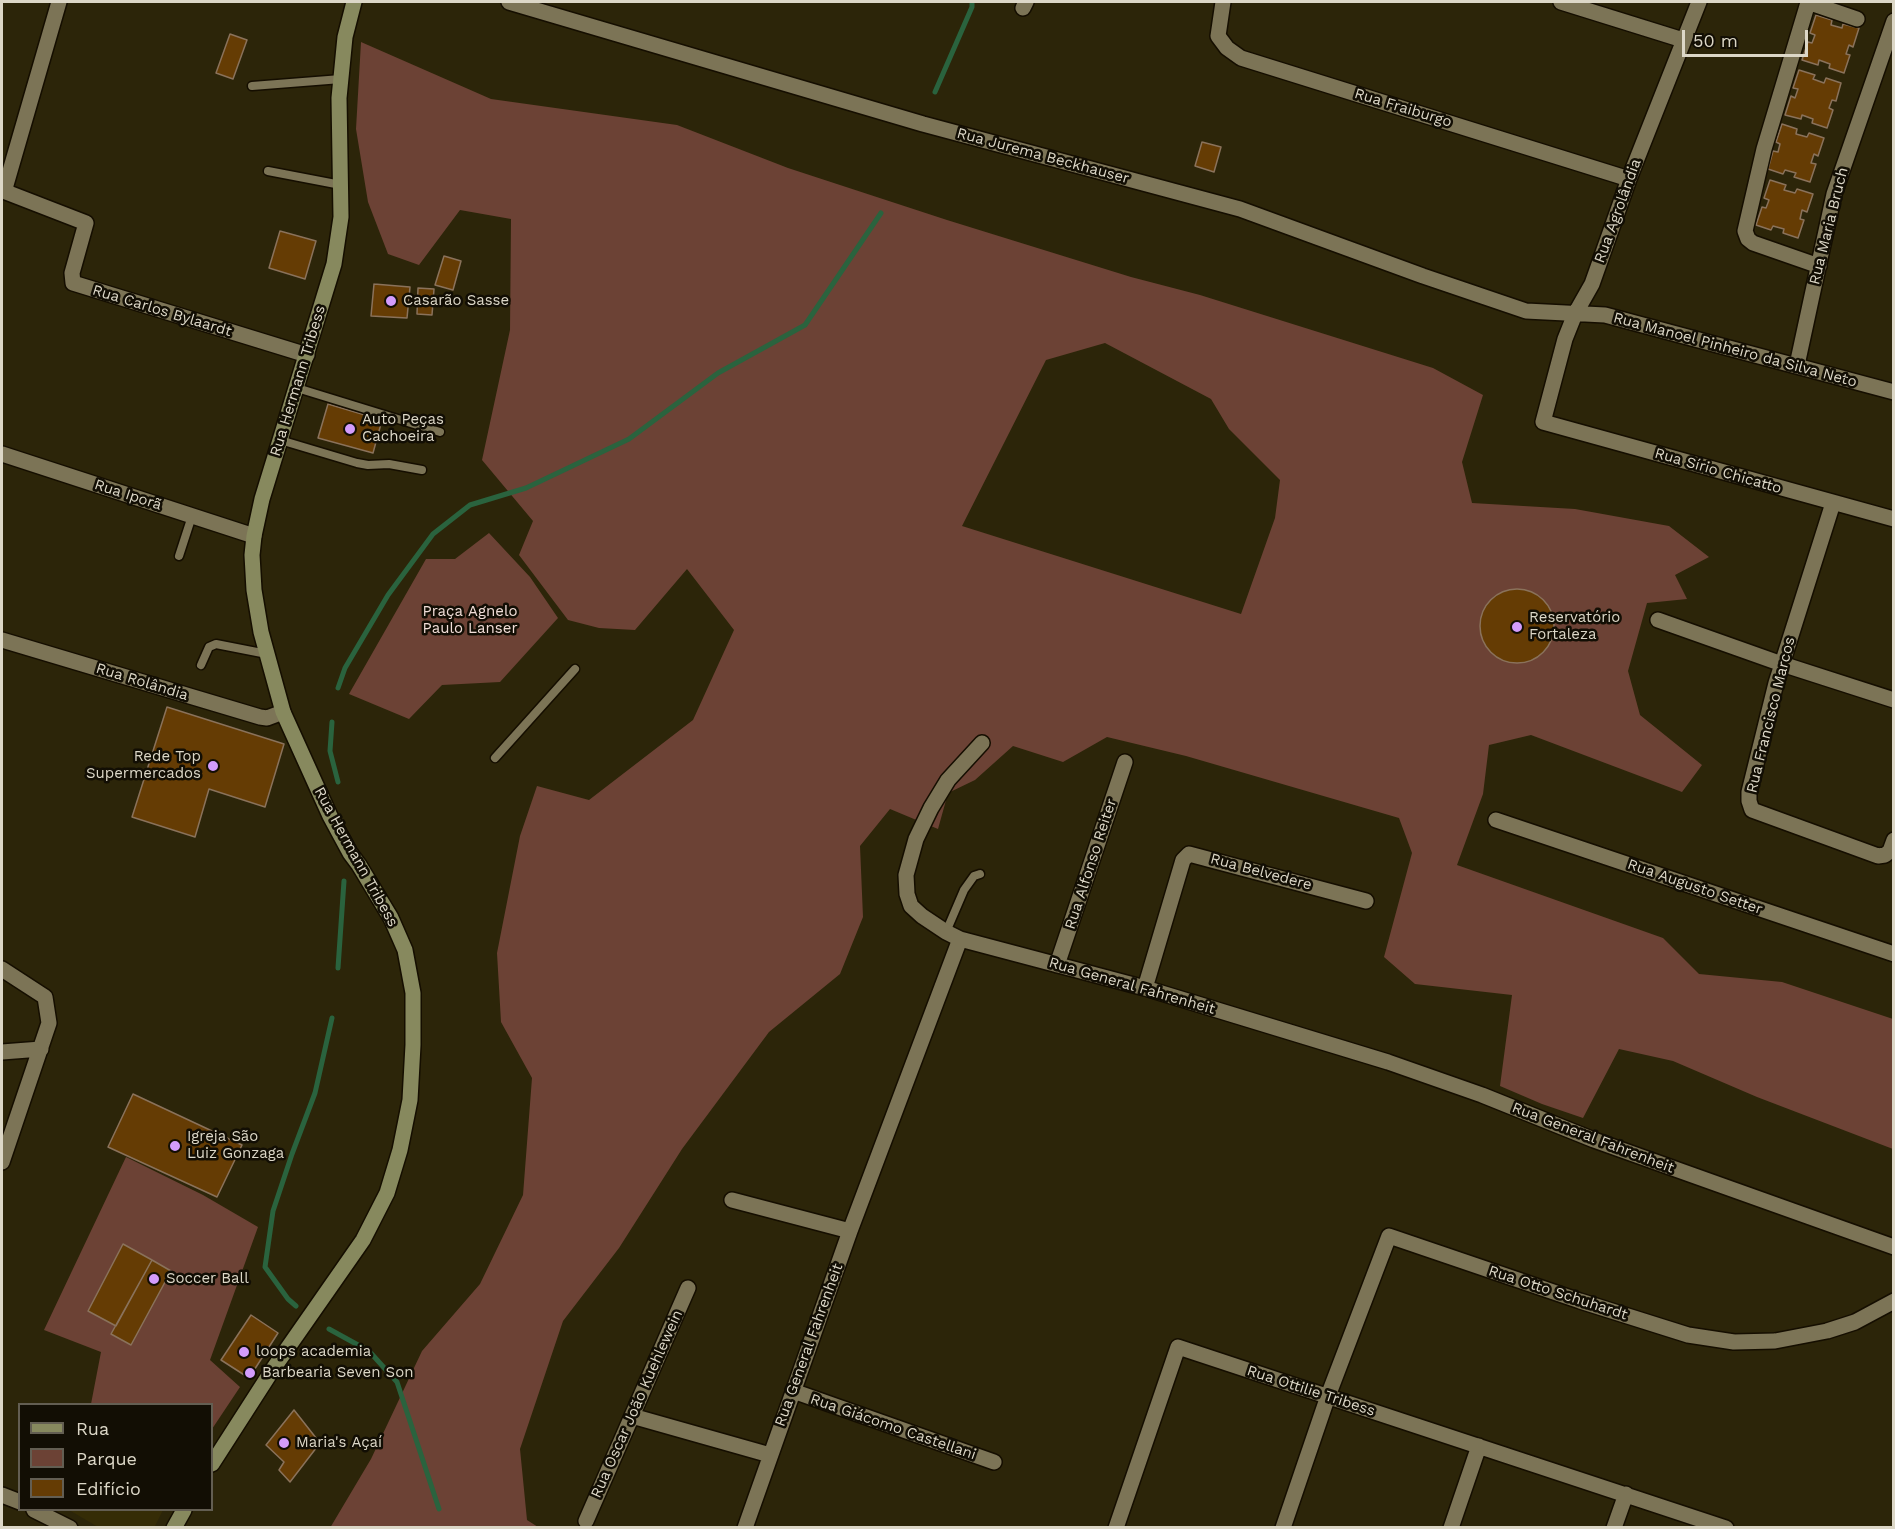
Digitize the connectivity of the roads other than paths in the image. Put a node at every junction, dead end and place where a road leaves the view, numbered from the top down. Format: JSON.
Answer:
{"nodes":[{"id":1,"x":59,"y":2,"type":"edge"},
{"id":2,"x":354,"y":2,"type":"edge"},
{"id":3,"x":509,"y":2,"type":"edge"},
{"id":4,"x":1222,"y":2,"type":"edge"},
{"id":5,"x":1561,"y":2,"type":"edge"},
{"id":6,"x":1699,"y":2,"type":"edge"},
{"id":7,"x":1857,"y":19,"type":"dead end"},
{"id":8,"x":1893,"y":21,"type":"edge"},
{"id":9,"x":1683,"y":40,"type":"junction"},
{"id":10,"x":341,"y":79,"type":"junction"},
{"id":11,"x":252,"y":86,"type":"dead end"},
{"id":12,"x":268,"y":171,"type":"dead end"},
{"id":13,"x":1629,"y":179,"type":"junction"},
{"id":14,"x":341,"y":185,"type":"junction"},
{"id":15,"x":1819,"y":266,"type":"junction"},
{"id":16,"x":1575,"y":314,"type":"junction"},
{"id":17,"x":307,"y":355,"type":"junction"},
{"id":18,"x":1797,"y":365,"type":"junction"},
{"id":19,"x":297,"y":388,"type":"junction"},
{"id":20,"x":1893,"y":392,"type":"edge"},
{"id":21,"x":1543,"y":422,"type":"joint"},
{"id":22,"x":440,"y":432,"type":"dead end"},
{"id":23,"x":280,"y":440,"type":"junction"},
{"id":24,"x":2,"y":454,"type":"edge"},
{"id":25,"x":422,"y":470,"type":"dead end"},
{"id":26,"x":1833,"y":503,"type":"junction"},
{"id":27,"x":192,"y":516,"type":"junction"},
{"id":28,"x":1893,"y":519,"type":"edge"},
{"id":29,"x":254,"y":536,"type":"junction"},
{"id":30,"x":179,"y":555,"type":"dead end"},
{"id":31,"x":1658,"y":620,"type":"dead end"},
{"id":32,"x":2,"y":643,"type":"edge"},
{"id":33,"x":267,"y":654,"type":"junction"},
{"id":34,"x":1782,"y":664,"type":"junction"},
{"id":35,"x":201,"y":665,"type":"dead end"},
{"id":36,"x":575,"y":669,"type":"dead end"},
{"id":37,"x":1893,"y":700,"type":"edge"},
{"id":38,"x":283,"y":712,"type":"junction"},
{"id":39,"x":982,"y":743,"type":"dead end"},
{"id":40,"x":495,"y":758,"type":"dead end"},
{"id":41,"x":1125,"y":762,"type":"dead end"},
{"id":42,"x":1497,"y":820,"type":"dead end"},
{"id":43,"x":1893,"y":840,"type":"edge"},
{"id":44,"x":980,"y":874,"type":"dead end"},
{"id":45,"x":1366,"y":901,"type":"dead end"},
{"id":46,"x":953,"y":935,"type":"junction"},
{"id":47,"x":1893,"y":954,"type":"edge"},
{"id":48,"x":1057,"y":965,"type":"junction"},
{"id":49,"x":2,"y":969,"type":"edge"},
{"id":50,"x":1145,"y":988,"type":"junction"},
{"id":51,"x":41,"y":1049,"type":"junction"},
{"id":52,"x":2,"y":1052,"type":"edge"},
{"id":53,"x":2,"y":1162,"type":"edge"},
{"id":54,"x":732,"y":1200,"type":"dead end"},
{"id":55,"x":850,"y":1231,"type":"junction"},
{"id":56,"x":1893,"y":1246,"type":"edge"},
{"id":57,"x":688,"y":1288,"type":"dead end"},
{"id":58,"x":1893,"y":1301,"type":"edge"},
{"id":59,"x":793,"y":1391,"type":"junction"},
{"id":60,"x":1328,"y":1396,"type":"junction"},
{"id":61,"x":632,"y":1416,"type":"junction"},
{"id":62,"x":1479,"y":1446,"type":"junction"},
{"id":63,"x":770,"y":1455,"type":"junction"},
{"id":64,"x":213,"y":1462,"type":"edge"},
{"id":65,"x":994,"y":1462,"type":"dead end"},
{"id":66,"x":1626,"y":1494,"type":"junction"},
{"id":67,"x":2,"y":1495,"type":"edge"},
{"id":68,"x":18,"y":1501,"type":"edge"},
{"id":69,"x":38,"y":1511,"type":"edge"},
{"id":70,"x":183,"y":1511,"type":"edge"},
{"id":71,"x":586,"y":1521,"type":"dead end"},
{"id":72,"x":70,"y":1527,"type":"edge"},
{"id":73,"x":174,"y":1527,"type":"edge"},
{"id":74,"x":745,"y":1527,"type":"edge"},
{"id":75,"x":1116,"y":1527,"type":"edge"},
{"id":76,"x":1283,"y":1527,"type":"edge"},
{"id":77,"x":1451,"y":1527,"type":"edge"},
{"id":78,"x":1614,"y":1527,"type":"edge"},
{"id":79,"x":1726,"y":1527,"type":"edge"}],
"edges":[{"from":1,"to":17,"type":"street","name":"Rua Carlos Bylaardt"},
{"from":2,"to":10,"type":"main road","name":"Rua Hermann Tribess"},
{"from":3,"to":16,"type":"street","name":"Rua Jurema Beckhauser"},
{"from":4,"to":13,"type":"street","name":"Rua Fraiburgo"},
{"from":5,"to":9,"type":"street"},
{"from":6,"to":9,"type":"street","name":"Rua Agrolândia"},
{"from":7,"to":15,"type":"street"},
{"from":8,"to":15,"type":"street","name":"Rua Maria Bruch"},
{"from":9,"to":13,"type":"street","name":"Rua Agrolândia"},
{"from":10,"to":11,"type":"lane"},
{"from":10,"to":14,"type":"main road","name":"Rua Hermann Tribess"},
{"from":12,"to":14,"type":"lane"},
{"from":13,"to":16,"type":"street","name":"Rua Agrolândia"},
{"from":14,"to":17,"type":"main road","name":"Rua Hermann Tribess"},
{"from":15,"to":18,"type":"street","name":"Rua Maria Bruch"},
{"from":16,"to":18,"type":"street","name":"Rua Manoel Pinheiro da Silva Neto"},
{"from":16,"to":21,"type":"street","name":"Rua Agrolândia"},
{"from":17,"to":19,"type":"main road","name":"Rua Hermann Tribess"},
{"from":18,"to":20,"type":"street","name":"Rua Manoel Pinheiro da Silva Neto"},
{"from":19,"to":22,"type":"lane"},
{"from":19,"to":23,"type":"main road","name":"Rua Hermann Tribess"},
{"from":21,"to":26,"type":"street","name":"Rua Sírio Chicatto"},
{"from":23,"to":25,"type":"lane"},
{"from":23,"to":29,"type":"main road","name":"Rua Hermann Tribess"},
{"from":24,"to":27,"type":"street","name":"Rua Iporã"},
{"from":26,"to":28,"type":"street","name":"Rua Sírio Chicatto"},
{"from":26,"to":34,"type":"street","name":"Rua Francisco Marcos"},
{"from":27,"to":29,"type":"street","name":"Rua Iporã"},
{"from":27,"to":30,"type":"lane"},
{"from":29,"to":33,"type":"main road","name":"Rua Hermann Tribess"},
{"from":31,"to":34,"type":"street"},
{"from":32,"to":38,"type":"street","name":"Rua Rolândia"},
{"from":33,"to":35,"type":"lane"},
{"from":33,"to":38,"type":"main road","name":"Rua Hermann Tribess"},
{"from":34,"to":37,"type":"street"},
{"from":34,"to":43,"type":"street","name":"Rua Francisco Marcos"},
{"from":36,"to":40,"type":"lane"},
{"from":38,"to":64,"type":"main road","name":"Rua Hermann Tribess"},
{"from":39,"to":46,"type":"street"},
{"from":41,"to":48,"type":"street","name":"Rua Alfonso Reiter"},
{"from":42,"to":47,"type":"street","name":"Rua Augusto Setter"},
{"from":44,"to":46,"type":"lane"},
{"from":45,"to":50,"type":"street","name":"Rua Belvedere"},
{"from":46,"to":48,"type":"street","name":"Rua General Fahrenheit"},
{"from":46,"to":55,"type":"street","name":"Rua General Fahrenheit"},
{"from":48,"to":50,"type":"street","name":"Rua General Fahrenheit"},
{"from":49,"to":51,"type":"street"},
{"from":50,"to":56,"type":"street","name":"Rua General Fahrenheit"},
{"from":51,"to":52,"type":"street"},
{"from":51,"to":53,"type":"street"},
{"from":54,"to":55,"type":"street"},
{"from":55,"to":59,"type":"street","name":"Rua General Fahrenheit"},
{"from":57,"to":61,"type":"street","name":"Rua Oscar João Kuehlewein"},
{"from":58,"to":60,"type":"street","name":"Rua Otto Schuhardt"},
{"from":59,"to":63,"type":"street","name":"Rua General Fahrenheit"},
{"from":59,"to":65,"type":"street","name":"Rua Giácomo Castellani"},
{"from":60,"to":62,"type":"street","name":"Rua Ottilie Tribess"},
{"from":60,"to":75,"type":"street","name":"Rua Ottilie Tribess"},
{"from":60,"to":76,"type":"street"},
{"from":61,"to":63,"type":"street"},
{"from":61,"to":71,"type":"street","name":"Rua Oscar João Kuehlewein"},
{"from":62,"to":66,"type":"street","name":"Rua Ottilie Tribess"},
{"from":62,"to":77,"type":"street"},
{"from":63,"to":74,"type":"street","name":"Rua General Fahrenheit"},
{"from":66,"to":78,"type":"street"},
{"from":66,"to":79,"type":"street","name":"Rua Ottilie Tribess"},
{"from":67,"to":68,"type":"street"},
{"from":69,"to":72,"type":"street"},
{"from":70,"to":73,"type":"main road"}]}
